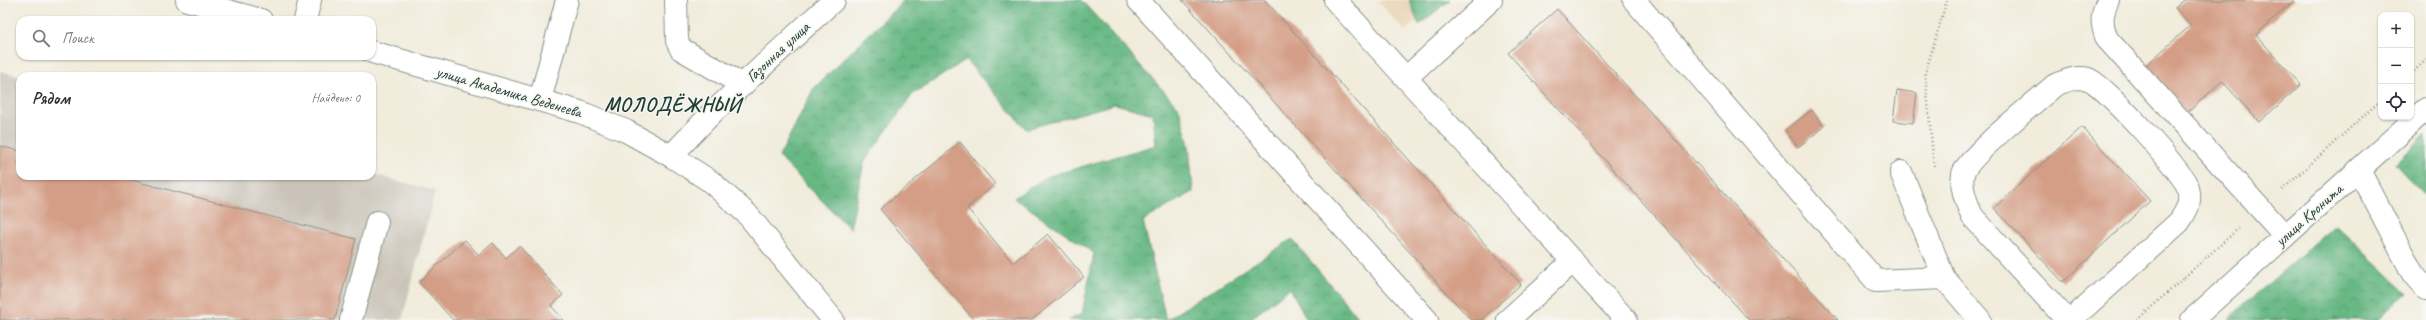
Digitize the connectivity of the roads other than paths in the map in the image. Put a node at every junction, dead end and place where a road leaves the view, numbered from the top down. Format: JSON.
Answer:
{"nodes":[{"id":1,"x":186,"y":0,"type":"edge"},
{"id":2,"x":310,"y":0,"type":"edge"},
{"id":3,"x":567,"y":0,"type":"edge"},
{"id":4,"x":676,"y":0,"type":"edge"},
{"id":5,"x":834,"y":0,"type":"edge"},
{"id":6,"x":1138,"y":0,"type":"edge"},
{"id":7,"x":1335,"y":0,"type":"edge"},
{"id":8,"x":1491,"y":0,"type":"edge"},
{"id":9,"x":1634,"y":0,"type":"edge"},
{"id":10,"x":2108,"y":0,"type":"edge"},
{"id":11,"x":246,"y":16,"type":"edge"},
{"id":12,"x":306,"y":16,"type":"edge"},
{"id":13,"x":376,"y":53,"type":"edge"},
{"id":14,"x":1406,"y":78,"type":"junction"},
{"id":15,"x":742,"y":85,"type":"junction"},
{"id":16,"x":540,"y":100,"type":"junction"},
{"id":17,"x":2426,"y":109,"type":"edge"},
{"id":18,"x":671,"y":156,"type":"junction"},
{"id":19,"x":2359,"y":170,"type":"junction"},
{"id":20,"x":1901,"y":172,"type":"dead end"},
{"id":21,"x":377,"y":222,"type":"dead end"},
{"id":22,"x":2285,"y":236,"type":"junction"},
{"id":23,"x":1573,"y":261,"type":"junction"},
{"id":24,"x":2422,"y":276,"type":"edge"},
{"id":25,"x":1944,"y":278,"type":"junction"},
{"id":26,"x":351,"y":320,"type":"edge"},
{"id":27,"x":833,"y":320,"type":"edge"},
{"id":28,"x":1427,"y":320,"type":"edge"},
{"id":29,"x":1508,"y":320,"type":"edge"},
{"id":30,"x":1626,"y":320,"type":"edge"},
{"id":31,"x":1980,"y":320,"type":"edge"},
{"id":32,"x":2067,"y":320,"type":"edge"},
{"id":33,"x":2071,"y":320,"type":"edge"},
{"id":34,"x":2192,"y":320,"type":"edge"}],
"edges":[{"from":1,"to":11,"type":"street"},
{"from":2,"to":12,"type":"street"},
{"from":3,"to":16,"type":"street"},
{"from":4,"to":15,"type":"street"},
{"from":5,"to":15,"type":"street","name":"Газонная улица"},
{"from":6,"to":28,"type":"street"},
{"from":7,"to":14,"type":"street"},
{"from":8,"to":14,"type":"street"},
{"from":9,"to":25,"type":"street"},
{"from":10,"to":22,"type":"street"},
{"from":13,"to":16,"type":"street","name":"улица Академика Веденеева"},
{"from":14,"to":23,"type":"street"},
{"from":15,"to":18,"type":"street","name":"Газонная улица"},
{"from":16,"to":18,"type":"street","name":"улица Академика Веденеева"},
{"from":17,"to":19,"type":"street","name":"улица Кронита"},
{"from":18,"to":27,"type":"street","name":"улица Академика Веденеева"},
{"from":19,"to":22,"type":"street","name":"улица Кронита"},
{"from":19,"to":24,"type":"street"},
{"from":20,"to":25,"type":"street"},
{"from":21,"to":26,"type":"street"},
{"from":22,"to":34,"type":"street","name":"улица Кронита"},
{"from":23,"to":29,"type":"street"},
{"from":23,"to":30,"type":"street"},
{"from":25,"to":31,"type":"street"},
{"from":32,"to":33,"type":"street"}]}
